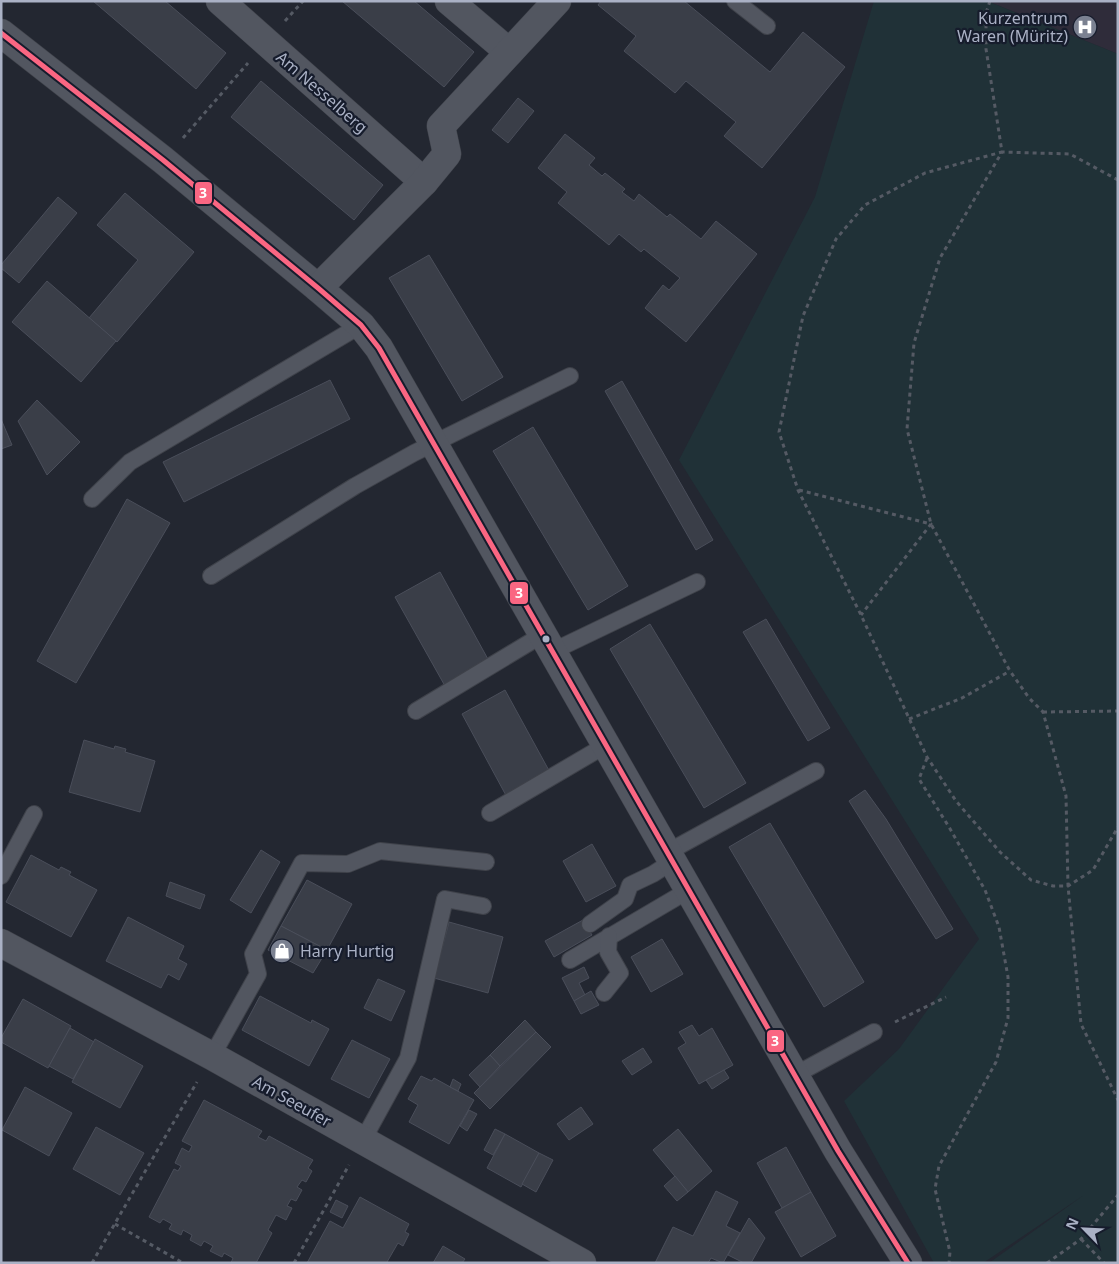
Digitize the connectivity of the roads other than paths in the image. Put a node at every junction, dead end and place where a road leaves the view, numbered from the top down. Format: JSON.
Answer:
{"nodes":[{"id":1,"x":220,"y":1,"type":"edge"},
{"id":2,"x":449,"y":1,"type":"edge"},
{"id":3,"x":557,"y":1,"type":"edge"},
{"id":4,"x":735,"y":1,"type":"edge"},
{"id":5,"x":767,"y":26,"type":"dead end"},
{"id":6,"x":1,"y":33,"type":"edge"},
{"id":7,"x":510,"y":52,"type":"junction"},
{"id":8,"x":424,"y":182,"type":"junction"},
{"id":9,"x":318,"y":288,"type":"junction"},
{"id":10,"x":361,"y":325,"type":"junction"},
{"id":11,"x":570,"y":376,"type":"dead end"},
{"id":12,"x":433,"y":444,"type":"junction"},
{"id":13,"x":92,"y":499,"type":"dead end"},
{"id":14,"x":211,"y":576,"type":"dead end"},
{"id":15,"x":697,"y":582,"type":"dead end"},
{"id":16,"x":547,"y":643,"type":"junction"},
{"id":17,"x":416,"y":711,"type":"dead end"},
{"id":18,"x":606,"y":745,"type":"junction"},
{"id":19,"x":816,"y":770,"type":"dead end"},
{"id":20,"x":490,"y":813,"type":"dead end"},
{"id":21,"x":34,"y":814,"type":"dead end"},
{"id":22,"x":670,"y":857,"type":"junction"},
{"id":23,"x":486,"y":862,"type":"dead end"},
{"id":24,"x":1,"y":876,"type":"edge"},
{"id":25,"x":689,"y":890,"type":"junction"},
{"id":26,"x":483,"y":906,"type":"dead end"},
{"id":27,"x":590,"y":924,"type":"dead end"},
{"id":28,"x":609,"y":936,"type":"junction"},
{"id":29,"x":1,"y":943,"type":"edge"},
{"id":30,"x":570,"y":960,"type":"dead end"},
{"id":31,"x":604,"y":993,"type":"dead end"},
{"id":32,"x":874,"y":1032,"type":"road end"},
{"id":33,"x":212,"y":1056,"type":"junction"},
{"id":34,"x":795,"y":1075,"type":"junction"},
{"id":35,"x":363,"y":1140,"type":"junction"},
{"id":36,"x":582,"y":1263,"type":"edge"},
{"id":37,"x":908,"y":1263,"type":"edge"}],
"edges":[{"from":1,"to":8,"type":"street","name":"Am Nesselberg"},
{"from":2,"to":7,"type":"street"},
{"from":3,"to":7,"type":"street"},
{"from":4,"to":5,"type":"lane"},
{"from":6,"to":9,"type":"street"},
{"from":7,"to":8,"type":"street"},
{"from":8,"to":9,"type":"street"},
{"from":9,"to":10,"type":"street"},
{"from":10,"to":12,"type":"street"},
{"from":10,"to":13,"type":"lane"},
{"from":11,"to":12,"type":"lane"},
{"from":12,"to":14,"type":"lane"},
{"from":12,"to":16,"type":"street"},
{"from":15,"to":16,"type":"lane"},
{"from":16,"to":17,"type":"lane"},
{"from":16,"to":18,"type":"street"},
{"from":18,"to":20,"type":"lane"},
{"from":18,"to":22,"type":"street"},
{"from":19,"to":22,"type":"lane"},
{"from":21,"to":24,"type":"lane"},
{"from":22,"to":25,"type":"street"},
{"from":22,"to":27,"type":"lane"},
{"from":23,"to":33,"type":"lane"},
{"from":25,"to":28,"type":"lane"},
{"from":25,"to":34,"type":"street"},
{"from":26,"to":35,"type":"lane"},
{"from":28,"to":30,"type":"lane"},
{"from":28,"to":31,"type":"lane"},
{"from":29,"to":33,"type":"street","name":"Am Seeufer"},
{"from":32,"to":34,"type":"lane"},
{"from":33,"to":35,"type":"street","name":"Am Seeufer"},
{"from":34,"to":37,"type":"street"},
{"from":35,"to":36,"type":"street","name":"Am Seeufer"}]}
